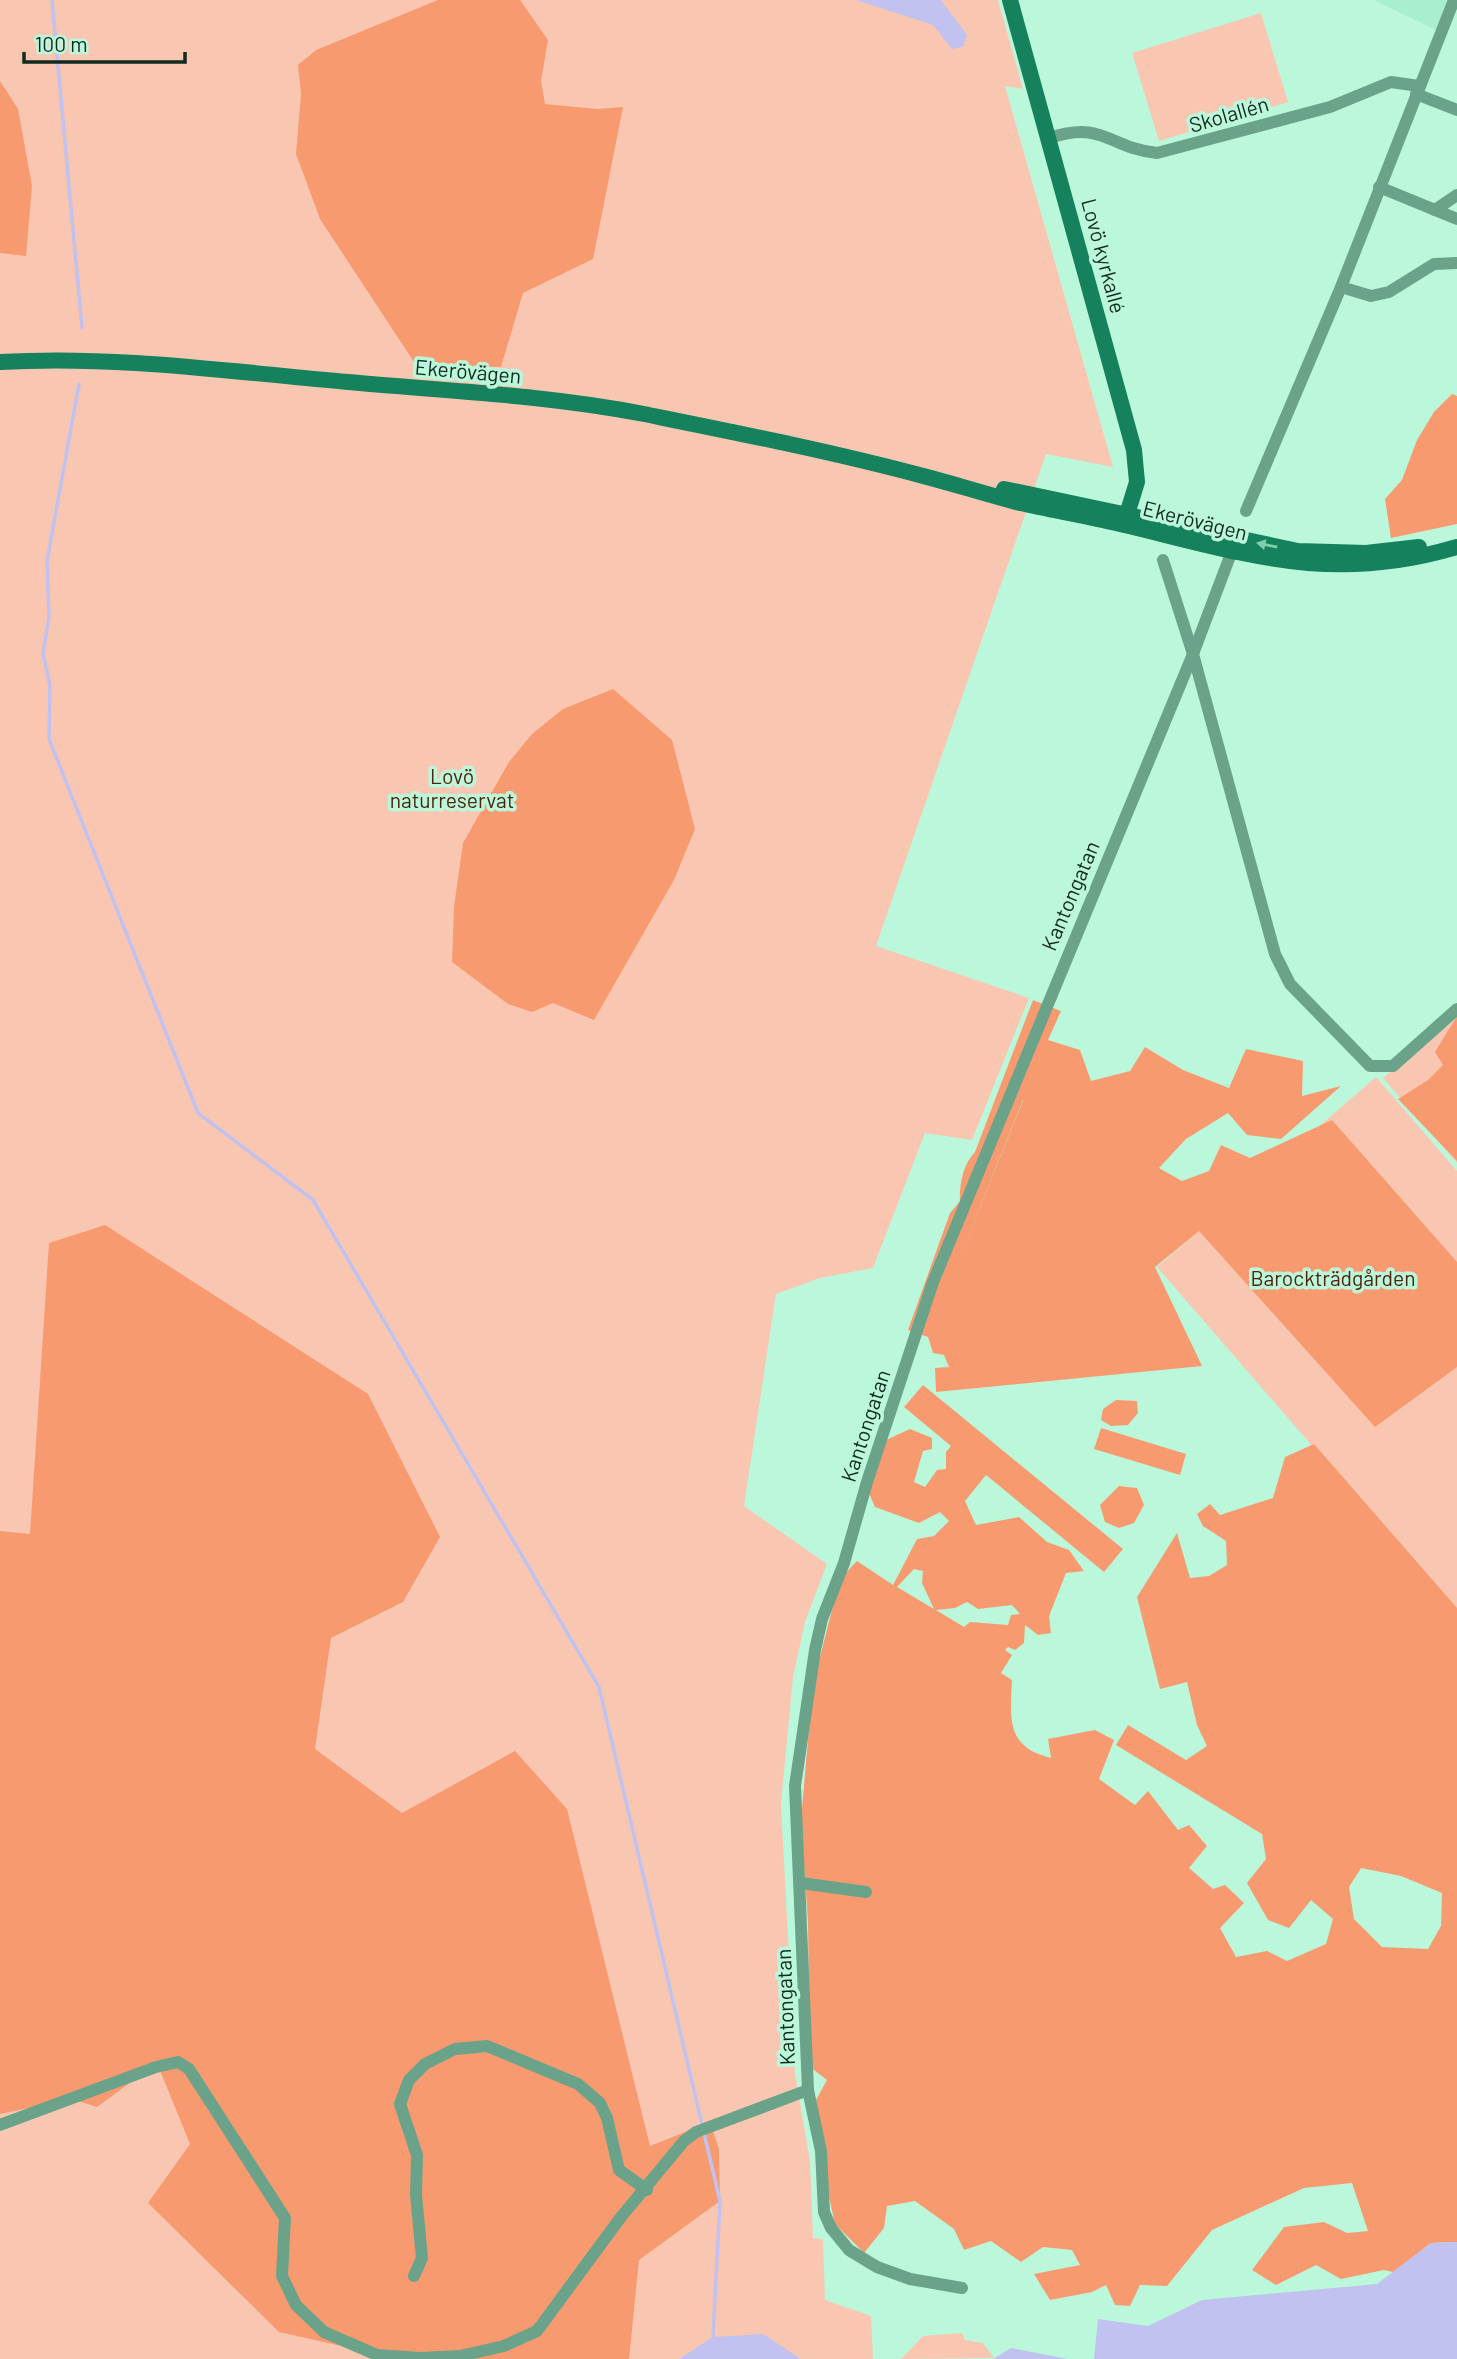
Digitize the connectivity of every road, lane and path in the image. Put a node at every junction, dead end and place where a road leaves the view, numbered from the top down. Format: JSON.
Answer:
{"nodes":[{"id":1,"x":1010,"y":0,"type":"edge"},
{"id":2,"x":1454,"y":0,"type":"edge"},
{"id":3,"x":1417,"y":90,"type":"junction"},
{"id":4,"x":1457,"y":110,"type":"edge"},
{"id":5,"x":1049,"y":138,"type":"junction"},
{"id":6,"x":1380,"y":187,"type":"junction"},
{"id":7,"x":1457,"y":195,"type":"edge"},
{"id":8,"x":1435,"y":210,"type":"junction"},
{"id":9,"x":1457,"y":219,"type":"edge"},
{"id":10,"x":1457,"y":264,"type":"edge"},
{"id":11,"x":1341,"y":287,"type":"junction"},
{"id":12,"x":0,"y":362,"type":"edge"},
{"id":13,"x":1246,"y":511,"type":"dead end"},
{"id":14,"x":1126,"y":519,"type":"junction"},
{"id":15,"x":1234,"y":545,"type":"junction"},
{"id":16,"x":1457,"y":546,"type":"edge"},
{"id":17,"x":1163,"y":560,"type":"dead end"},
{"id":18,"x":1193,"y":654,"type":"junction"},
{"id":19,"x":1457,"y":1009,"type":"edge"},
{"id":20,"x":802,"y":1883,"type":"junction"},
{"id":21,"x":866,"y":1892,"type":"dead end"},
{"id":22,"x":808,"y":2090,"type":"junction"},
{"id":23,"x":0,"y":2125,"type":"edge"},
{"id":24,"x":647,"y":2190,"type":"junction"},
{"id":25,"x":414,"y":2276,"type":"dead end"},
{"id":26,"x":962,"y":2288,"type":"dead end"}],
"edges":[{"from":1,"to":5,"type":"main road","name":"Lovö kyrkallé"},
{"from":2,"to":3,"type":"street"},
{"from":3,"to":4,"type":"street","name":"Skolallén"},
{"from":3,"to":5,"type":"street","name":"Skolallén"},
{"from":3,"to":6,"type":"street"},
{"from":5,"to":14,"type":"main road","name":"Lovö kyrkallé"},
{"from":6,"to":8,"type":"street"},
{"from":6,"to":11,"type":"street"},
{"from":7,"to":8,"type":"street"},
{"from":8,"to":9,"type":"street"},
{"from":10,"to":11,"type":"street"},
{"from":11,"to":13,"type":"street"},
{"from":12,"to":14,"type":"main road","name":"Ekerövägen"},
{"from":14,"to":15,"type":"main road","name":"Ekerövägen"},
{"from":15,"to":16,"type":"main road","name":"Ekerövägen"},
{"from":15,"to":18,"type":"street","name":"Kantongatan"},
{"from":17,"to":18,"type":"street"},
{"from":18,"to":19,"type":"street"},
{"from":18,"to":20,"type":"street","name":"Kantongatan"},
{"from":20,"to":21,"type":"street"},
{"from":20,"to":22,"type":"street","name":"Kantongatan"},
{"from":22,"to":24,"type":"street"},
{"from":22,"to":26,"type":"street","name":"Kantongatan"},
{"from":23,"to":24,"type":"street"},
{"from":24,"to":25,"type":"street"}]}
